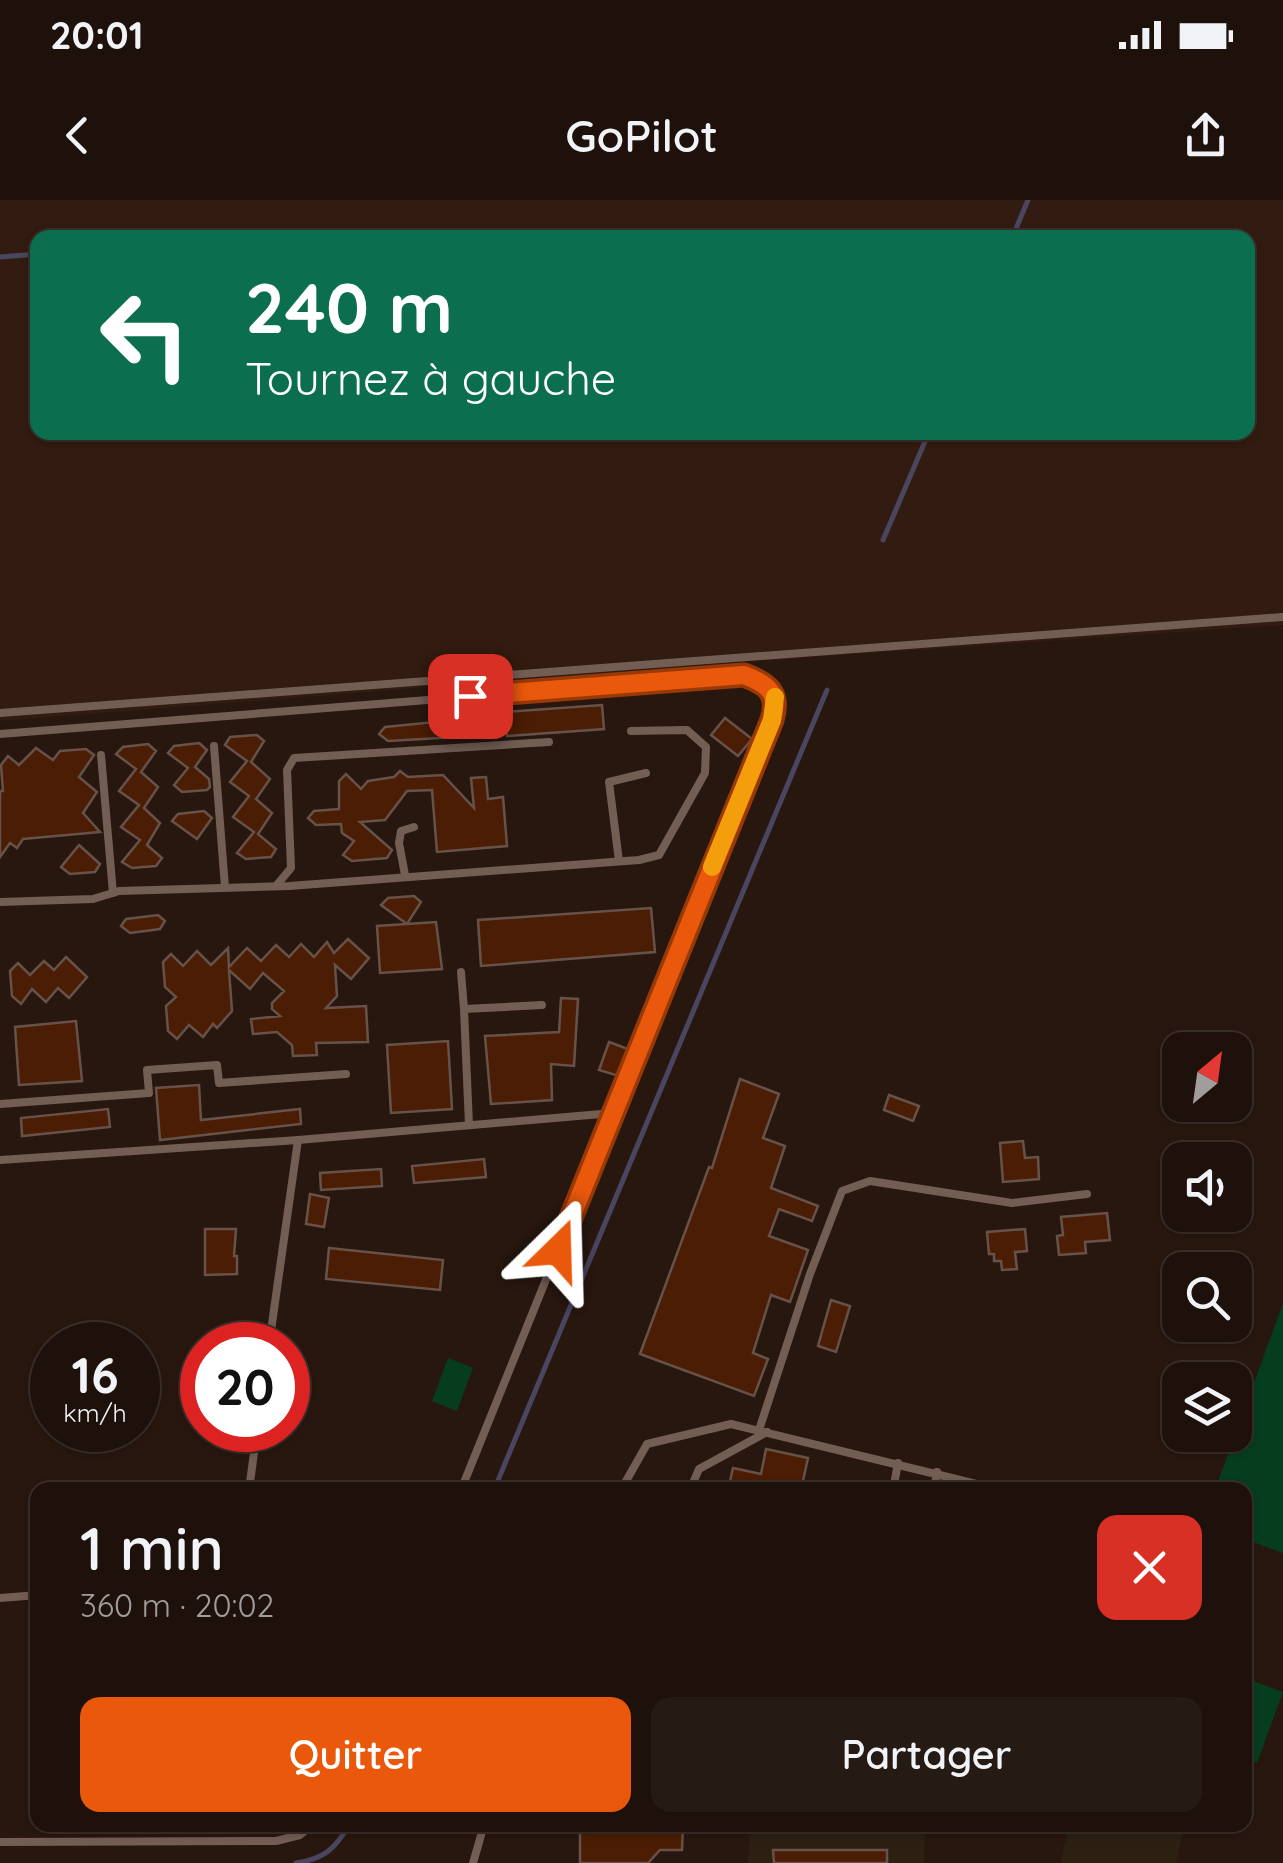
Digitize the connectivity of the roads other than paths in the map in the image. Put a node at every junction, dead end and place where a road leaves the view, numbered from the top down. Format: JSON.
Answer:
{"nodes":[{"id":1,"x":1283,"y":618,"type":"edge"},
{"id":2,"x":0,"y":713,"type":"edge"},
{"id":3,"x":631,"y":731,"type":"dead end"},
{"id":4,"x":0,"y":734,"type":"edge"},
{"id":5,"x":549,"y":742,"type":"dead end"},
{"id":6,"x":214,"y":746,"type":"dead end"},
{"id":7,"x":101,"y":755,"type":"dead end"},
{"id":8,"x":646,"y":774,"type":"dead end"},
{"id":9,"x":414,"y":826,"type":"dead end"},
{"id":10,"x":618,"y":861,"type":"junction"},
{"id":11,"x":405,"y":874,"type":"junction"},
{"id":12,"x":276,"y":886,"type":"junction"},
{"id":13,"x":225,"y":888,"type":"junction"},
{"id":14,"x":113,"y":893,"type":"junction"},
{"id":15,"x":0,"y":902,"type":"edge"},
{"id":16,"x":461,"y":972,"type":"dead end"},
{"id":17,"x":542,"y":1005,"type":"dead end"},
{"id":18,"x":464,"y":1010,"type":"junction"},
{"id":19,"x":346,"y":1074,"type":"dead end"},
{"id":20,"x":0,"y":1104,"type":"edge"},
{"id":21,"x":613,"y":1113,"type":"junction"},
{"id":22,"x":470,"y":1125,"type":"junction"},
{"id":23,"x":298,"y":1140,"type":"junction"},
{"id":24,"x":0,"y":1160,"type":"edge"},
{"id":25,"x":1087,"y":1194,"type":"dead end"},
{"id":26,"x":272,"y":1322,"type":"edge"},
{"id":27,"x":763,"y":1431,"type":"junction"},
{"id":28,"x":254,"y":1452,"type":"edge"},
{"id":29,"x":898,"y":1463,"type":"junction"},
{"id":30,"x":938,"y":1472,"type":"junction"},
{"id":31,"x":250,"y":1482,"type":"edge"},
{"id":32,"x":464,"y":1482,"type":"edge"},
{"id":33,"x":625,"y":1482,"type":"edge"},
{"id":34,"x":694,"y":1482,"type":"edge"},
{"id":35,"x":894,"y":1482,"type":"edge"},
{"id":36,"x":936,"y":1482,"type":"edge"},
{"id":37,"x":972,"y":1482,"type":"edge"},
{"id":38,"x":30,"y":1596,"type":"edge"},
{"id":39,"x":0,"y":1598,"type":"edge"},
{"id":40,"x":304,"y":1832,"type":"edge"},
{"id":41,"x":482,"y":1832,"type":"edge"},
{"id":42,"x":0,"y":1842,"type":"edge"},
{"id":43,"x":473,"y":1863,"type":"edge"}],
"edges":[{"from":1,"to":2,"type":"lane"},
{"from":3,"to":10,"type":"lane"},
{"from":4,"to":21,"type":"lane"},
{"from":5,"to":12,"type":"lane"},
{"from":6,"to":13,"type":"lane"},
{"from":7,"to":14,"type":"lane"},
{"from":8,"to":10,"type":"lane"},
{"from":9,"to":11,"type":"lane"},
{"from":10,"to":11,"type":"lane"},
{"from":11,"to":12,"type":"lane"},
{"from":12,"to":13,"type":"lane"},
{"from":13,"to":14,"type":"lane"},
{"from":14,"to":15,"type":"lane"},
{"from":16,"to":18,"type":"lane"},
{"from":17,"to":18,"type":"lane"},
{"from":18,"to":22,"type":"lane"},
{"from":19,"to":20,"type":"lane"},
{"from":21,"to":22,"type":"lane"},
{"from":21,"to":32,"type":"lane"},
{"from":22,"to":23,"type":"lane"},
{"from":23,"to":24,"type":"lane"},
{"from":23,"to":26,"type":"lane"},
{"from":25,"to":27,"type":"lane"},
{"from":27,"to":29,"type":"lane"},
{"from":27,"to":33,"type":"lane"},
{"from":27,"to":34,"type":"lane"},
{"from":28,"to":31,"type":"lane"},
{"from":29,"to":30,"type":"lane"},
{"from":29,"to":35,"type":"lane"},
{"from":30,"to":36,"type":"lane"},
{"from":30,"to":37,"type":"lane"},
{"from":38,"to":39,"type":"lane"},
{"from":40,"to":42,"type":"lane"},
{"from":41,"to":43,"type":"lane"}]}
